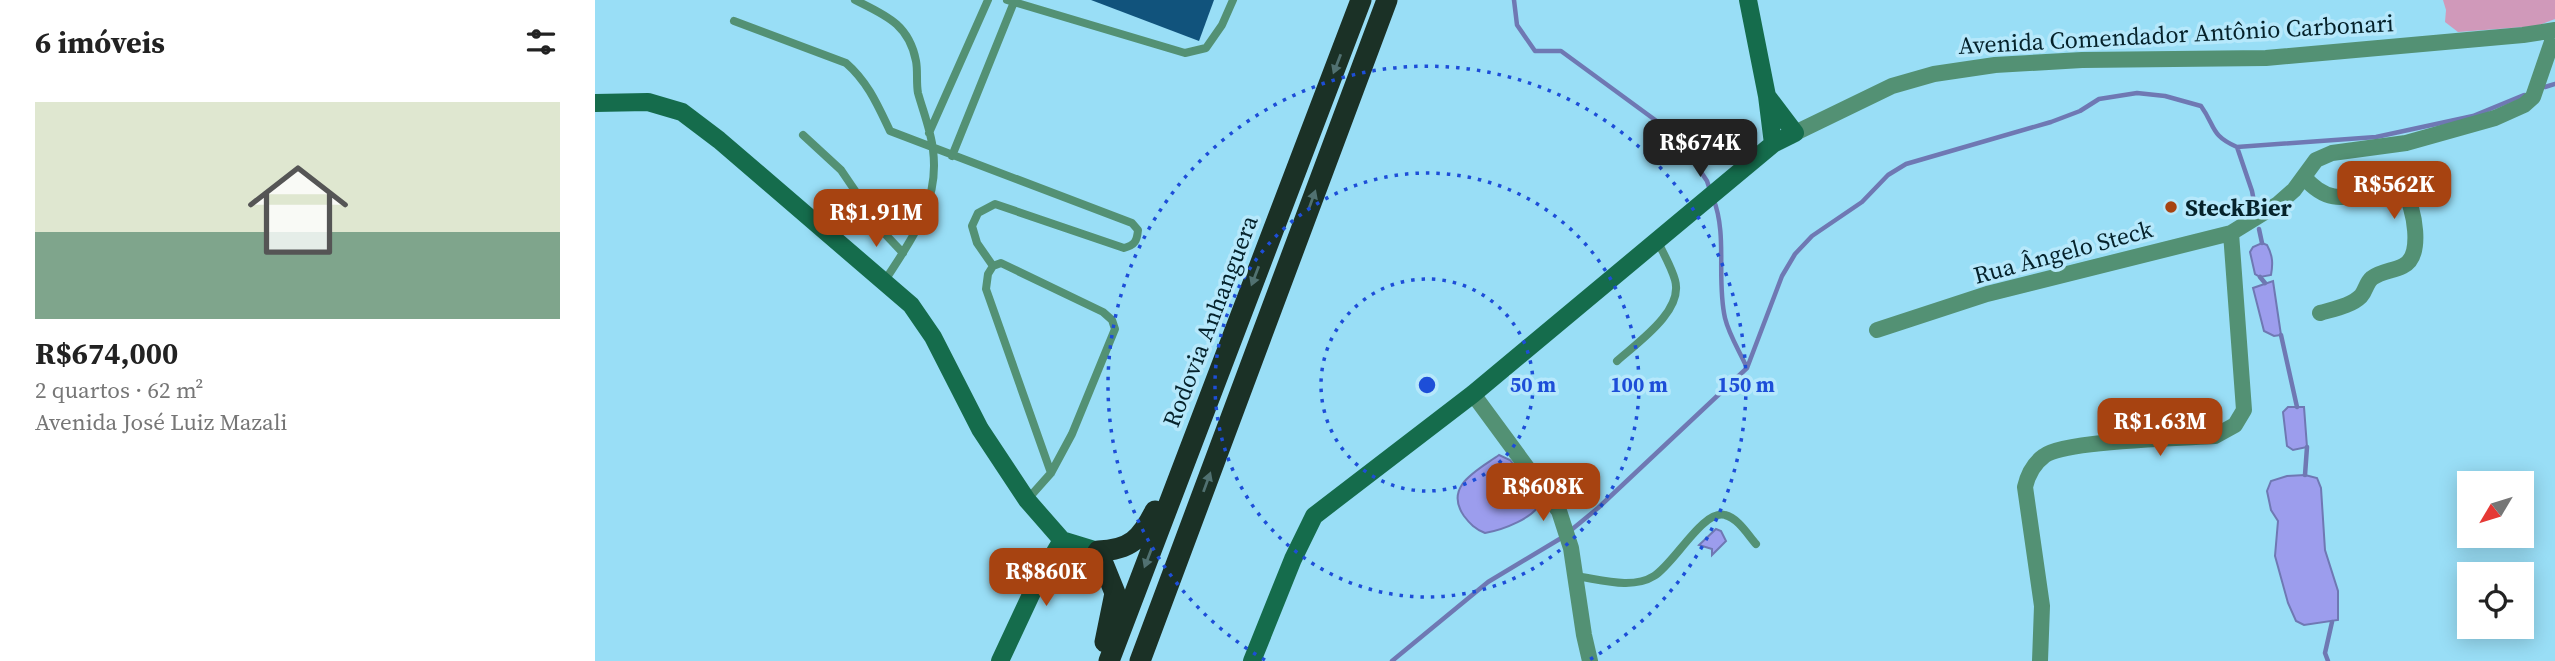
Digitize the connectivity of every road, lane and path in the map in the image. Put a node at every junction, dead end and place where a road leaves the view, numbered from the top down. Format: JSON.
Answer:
{"nodes":[{"id":1,"x":855,"y":0,"type":"edge"},
{"id":2,"x":988,"y":0,"type":"edge"},
{"id":3,"x":1233,"y":0,"type":"edge"},
{"id":4,"x":1361,"y":0,"type":"edge"},
{"id":5,"x":1387,"y":0,"type":"edge"},
{"id":6,"x":1748,"y":0,"type":"edge"},
{"id":7,"x":1010,"y":1,"type":"edge"},
{"id":8,"x":734,"y":21,"type":"dead end"},
{"id":9,"x":2555,"y":31,"type":"edge"},
{"id":10,"x":1767,"y":96,"type":"junction"},
{"id":11,"x":595,"y":103,"type":"edge"},
{"id":12,"x":929,"y":133,"type":"junction"},
{"id":13,"x":1795,"y":133,"type":"junction"},
{"id":14,"x":803,"y":135,"type":"dead end"},
{"id":15,"x":1773,"y":144,"type":"junction"},
{"id":16,"x":933,"y":149,"type":"junction"},
{"id":17,"x":952,"y":156,"type":"junction"},
{"id":18,"x":2304,"y":177,"type":"junction"},
{"id":19,"x":2231,"y":233,"type":"junction"},
{"id":20,"x":1657,"y":240,"type":"junction"},
{"id":21,"x":903,"y":253,"type":"junction"},
{"id":22,"x":993,"y":266,"type":"junction"},
{"id":23,"x":884,"y":282,"type":"junction"},
{"id":24,"x":2320,"y":313,"type":"dead end"},
{"id":25,"x":1877,"y":330,"type":"dead end"},
{"id":26,"x":1616,"y":361,"type":"dead end"},
{"id":27,"x":1473,"y":394,"type":"junction"},
{"id":28,"x":1197,"y":428,"type":"junction"},
{"id":29,"x":1051,"y":473,"type":"junction"},
{"id":30,"x":1027,"y":500,"type":"junction"},
{"id":31,"x":1062,"y":540,"type":"junction"},
{"id":32,"x":1756,"y":544,"type":"dead end"},
{"id":33,"x":1098,"y":551,"type":"junction"},
{"id":34,"x":1575,"y":576,"type":"junction"},
{"id":35,"x":1000,"y":661,"type":"edge"},
{"id":36,"x":1100,"y":661,"type":"edge"},
{"id":37,"x":1109,"y":661,"type":"edge"},
{"id":38,"x":1140,"y":661,"type":"edge"},
{"id":39,"x":1252,"y":661,"type":"edge"},
{"id":40,"x":1590,"y":661,"type":"edge"},
{"id":41,"x":2040,"y":661,"type":"edge"}],
"edges":[{"from":1,"to":12,"type":"lane"},
{"from":2,"to":12,"type":"lane"},
{"from":3,"to":7,"type":"lane"},
{"from":4,"to":28,"type":"highway","name":"Rodovia Anhanguera","one_way":true},
{"from":38,"to":5,"type":"highway","one_way":true},
{"from":6,"to":10,"type":"main road"},
{"from":7,"to":17,"type":"lane"},
{"from":8,"to":16,"type":"lane"},
{"from":9,"to":13,"type":"street","name":"Avenida Comendador Antônio Carbonari"},
{"from":9,"to":18,"type":"street","name":"Rua Ângelo Steck"},
{"from":10,"to":13,"type":"main road"},
{"from":10,"to":15,"type":"main road"},
{"from":11,"to":23,"type":"main road"},
{"from":12,"to":16,"type":"lane"},
{"from":13,"to":15,"type":"main road","name":"Avenida Comendador Antônio Carbonari"},
{"from":14,"to":21,"type":"lane"},
{"from":15,"to":20,"type":"main road","name":"Avenida Comendador Antônio Carbonari"},
{"from":16,"to":17,"type":"lane"},
{"from":16,"to":21,"type":"lane"},
{"from":17,"to":22,"type":"lane"},
{"from":18,"to":19,"type":"street","name":"Rua Ângelo Steck"},
{"from":18,"to":24,"type":"street"},
{"from":19,"to":25,"type":"street","name":"Rua Ângelo Steck"},
{"from":19,"to":41,"type":"street"},
{"from":20,"to":26,"type":"lane"},
{"from":20,"to":27,"type":"main road","name":"Avenida Comendador Antônio Carbonari"},
{"from":21,"to":23,"type":"lane"},
{"from":22,"to":29,"type":"lane"},
{"from":22,"to":29,"type":"lane"},
{"from":23,"to":30,"type":"main road"},
{"from":27,"to":34,"type":"street"},
{"from":27,"to":39,"type":"main road","name":"Avenida Comendador Antônio Carbonari"},
{"from":28,"to":33,"type":"highway"},
{"from":28,"to":37,"type":"highway","name":"Rodovia Anhanguera","one_way":true},
{"from":29,"to":30,"type":"lane"},
{"from":30,"to":31,"type":"main road"},
{"from":31,"to":33,"type":"main road"},
{"from":31,"to":35,"type":"main road"},
{"from":32,"to":34,"type":"lane"},
{"from":33,"to":36,"type":"highway"},
{"from":34,"to":40,"type":"street"}]}
